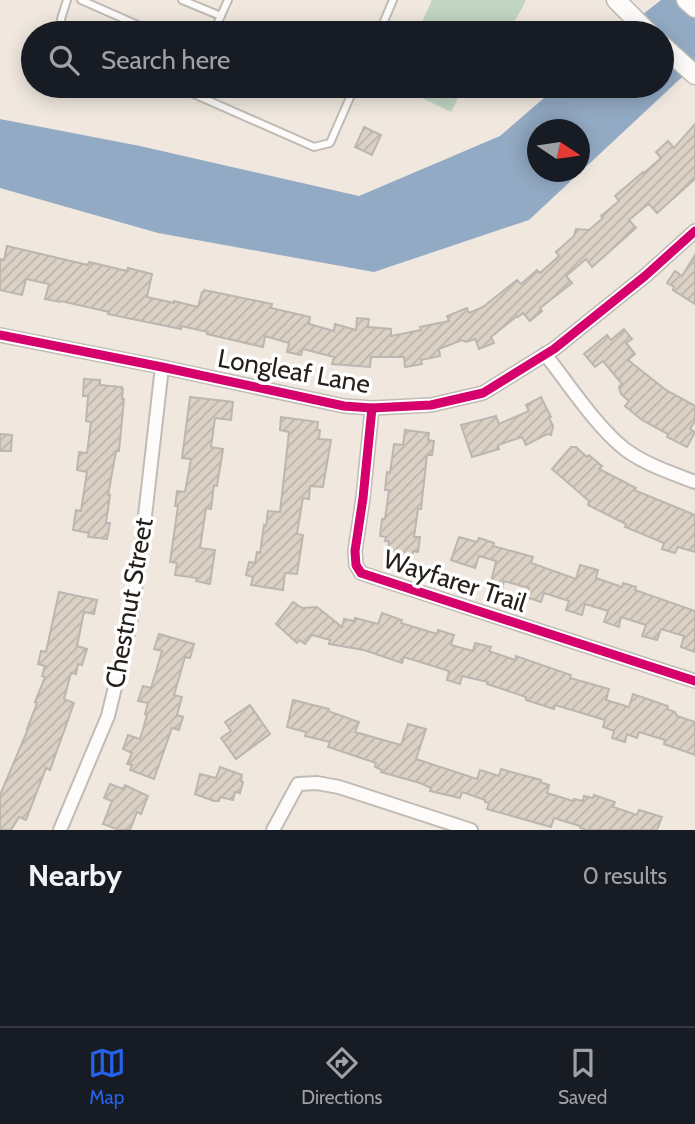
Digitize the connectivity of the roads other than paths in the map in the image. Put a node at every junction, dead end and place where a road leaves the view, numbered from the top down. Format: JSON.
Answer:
{"nodes":[{"id":1,"x":67,"y":0,"type":"edge"},
{"id":2,"x":81,"y":0,"type":"edge"},
{"id":3,"x":182,"y":0,"type":"edge"},
{"id":4,"x":228,"y":0,"type":"edge"},
{"id":5,"x":393,"y":0,"type":"edge"},
{"id":6,"x":616,"y":0,"type":"edge"},
{"id":7,"x":686,"y":0,"type":"edge"},
{"id":8,"x":695,"y":8,"type":"edge"},
{"id":9,"x":221,"y":16,"type":"junction"},
{"id":10,"x":61,"y":21,"type":"edge"},
{"id":11,"x":129,"y":21,"type":"edge"},
{"id":12,"x":219,"y":21,"type":"edge"},
{"id":13,"x":384,"y":21,"type":"edge"},
{"id":14,"x":637,"y":21,"type":"edge"},
{"id":15,"x":674,"y":56,"type":"edge"},
{"id":16,"x":695,"y":75,"type":"edge"},
{"id":17,"x":209,"y":98,"type":"edge"},
{"id":18,"x":350,"y":98,"type":"edge"},
{"id":19,"x":695,"y":232,"type":"edge"},
{"id":20,"x":0,"y":335,"type":"edge"},
{"id":21,"x":545,"y":354,"type":"junction"},
{"id":22,"x":162,"y":367,"type":"junction"},
{"id":23,"x":372,"y":408,"type":"junction"},
{"id":24,"x":695,"y":482,"type":"edge"},
{"id":25,"x":695,"y":681,"type":"edge"},
{"id":26,"x":60,"y":830,"type":"edge"},
{"id":27,"x":273,"y":830,"type":"edge"},
{"id":28,"x":471,"y":830,"type":"edge"}],
"edges":[{"from":1,"to":10,"type":"lane"},
{"from":2,"to":11,"type":"lane"},
{"from":3,"to":9,"type":"lane"},
{"from":4,"to":9,"type":"lane"},
{"from":5,"to":13,"type":"lane"},
{"from":6,"to":14,"type":"main road"},
{"from":7,"to":8,"type":"main road"},
{"from":9,"to":12,"type":"lane"},
{"from":15,"to":16,"type":"main road"},
{"from":17,"to":18,"type":"lane"},
{"from":19,"to":21,"type":"street","name":"Longleaf Lane"},
{"from":20,"to":22,"type":"street","name":"Longleaf Lane"},
{"from":21,"to":23,"type":"street","name":"Longleaf Lane"},
{"from":21,"to":24,"type":"street"},
{"from":22,"to":23,"type":"street","name":"Longleaf Lane"},
{"from":22,"to":26,"type":"street","name":"Chestnut Street"},
{"from":23,"to":25,"type":"street","name":"Wayfarer Trail"},
{"from":27,"to":28,"type":"street"}]}
